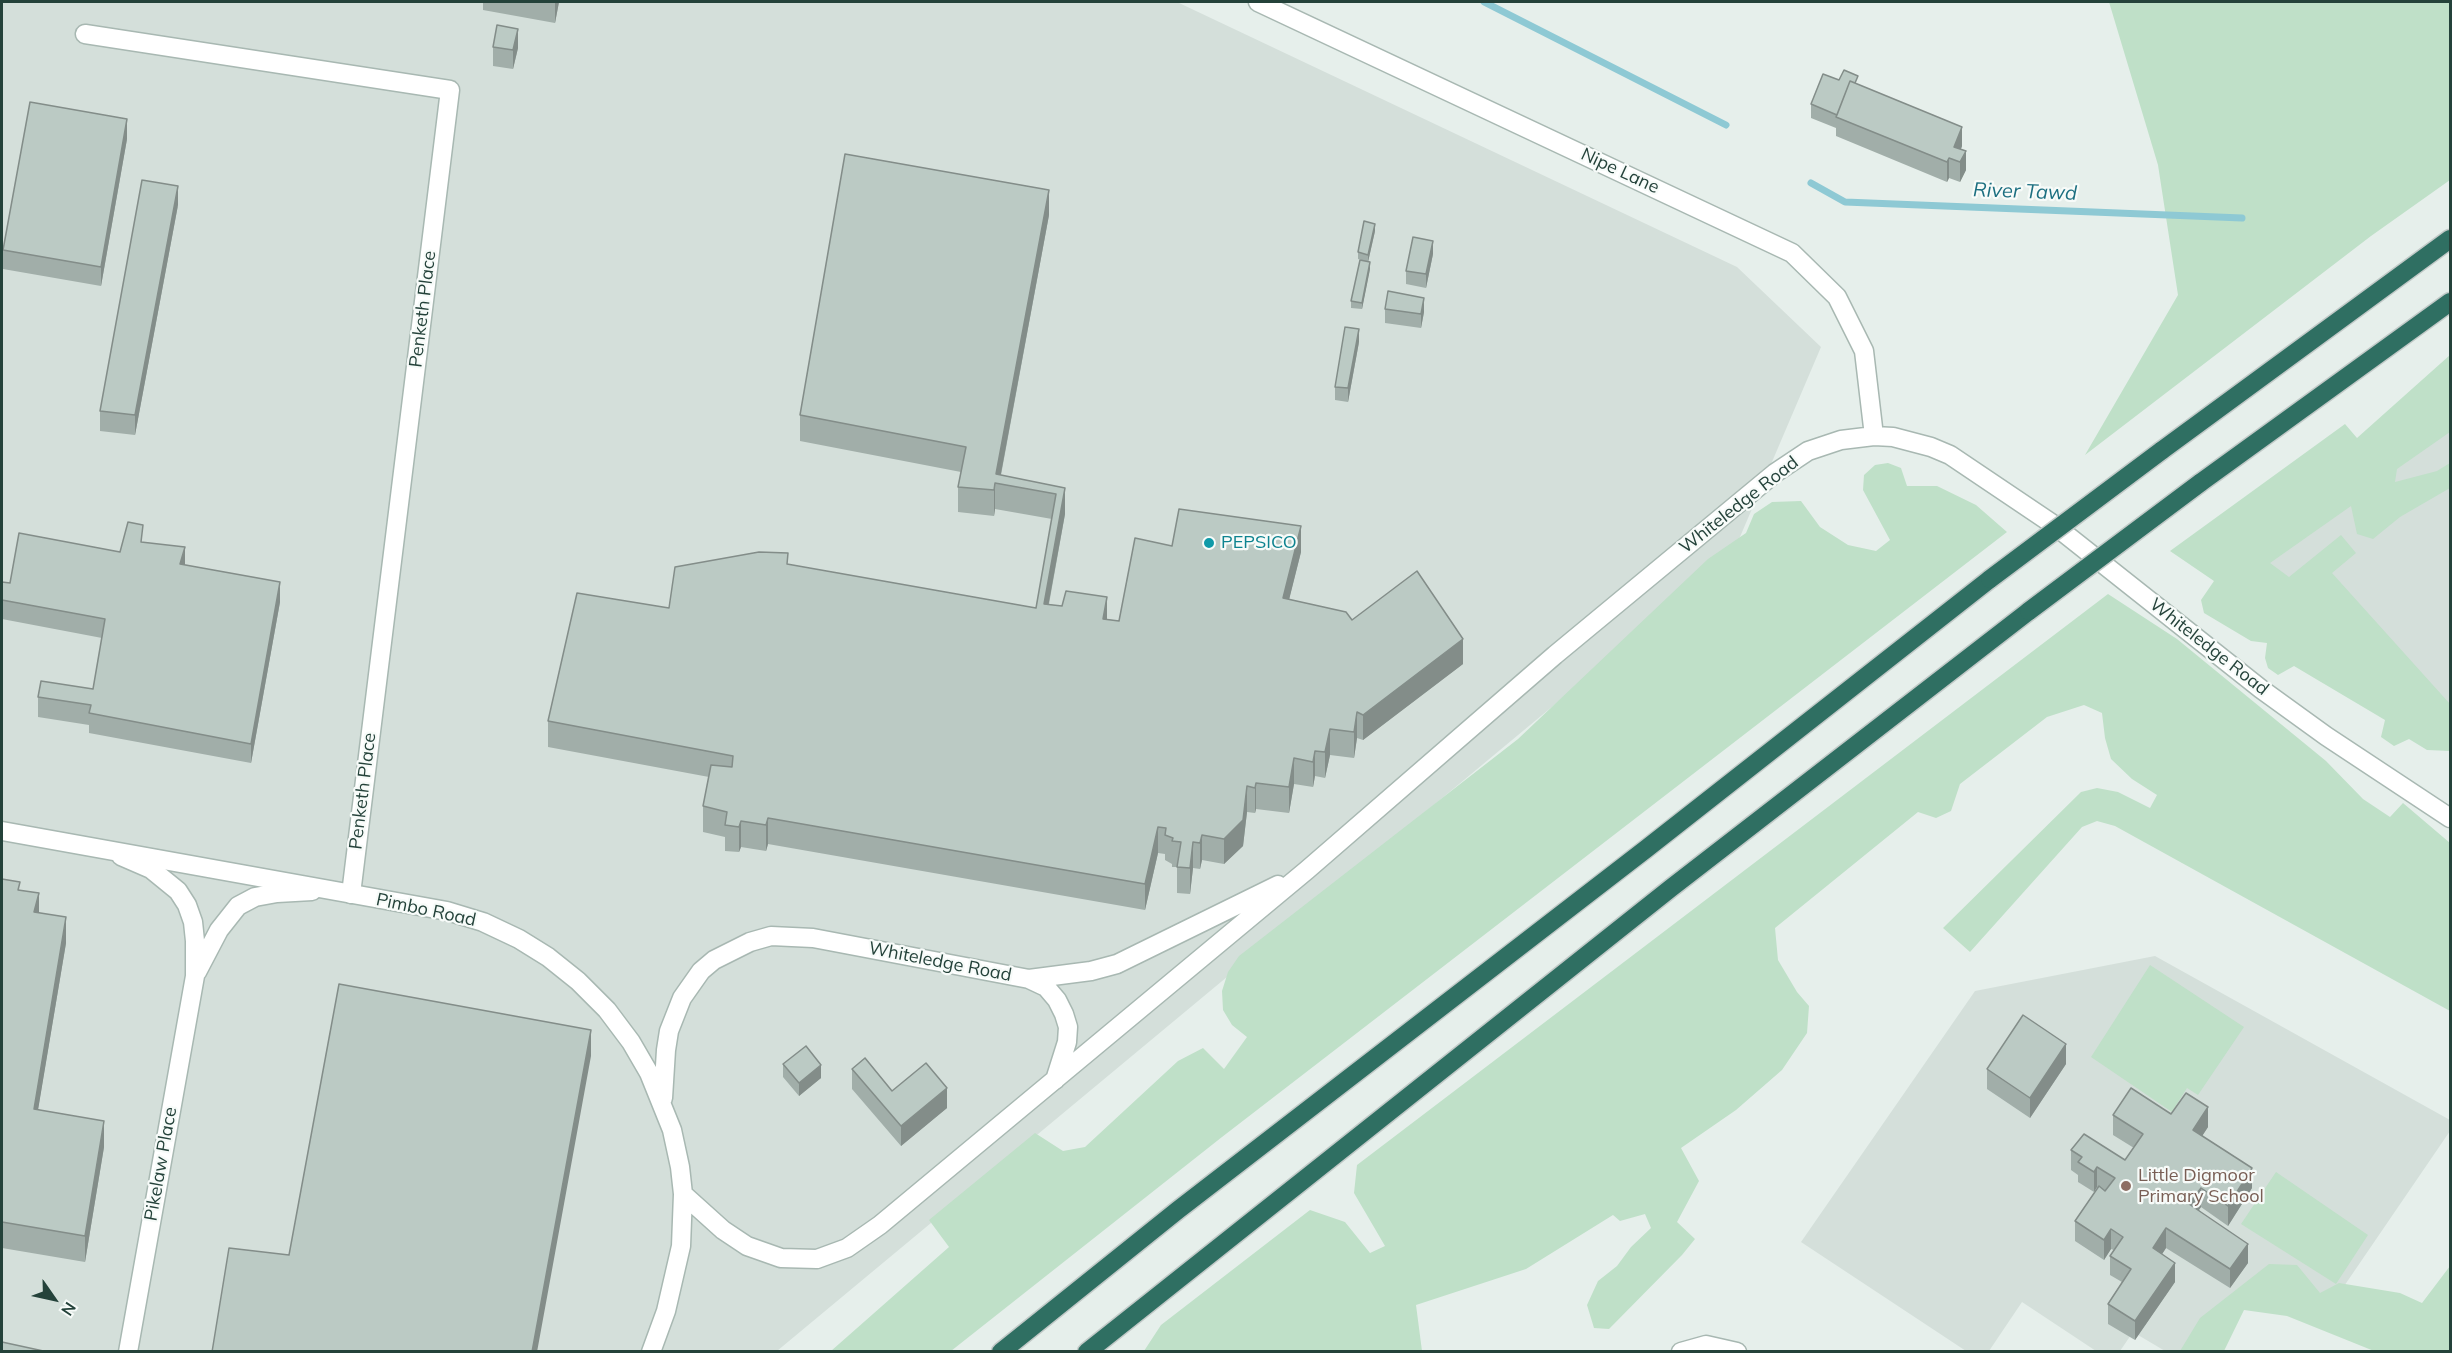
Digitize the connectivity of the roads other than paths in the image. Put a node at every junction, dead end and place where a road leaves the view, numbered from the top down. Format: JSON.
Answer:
{"nodes":[{"id":1,"x":1258,"y":2,"type":"edge"},
{"id":2,"x":85,"y":34,"type":"dead end"},
{"id":3,"x":2451,"y":239,"type":"edge"},
{"id":4,"x":2451,"y":302,"type":"edge"},
{"id":5,"x":1874,"y":436,"type":"junction"},
{"id":6,"x":2451,"y":818,"type":"edge"},
{"id":7,"x":2,"y":831,"type":"edge"},
{"id":8,"x":99,"y":849,"type":"junction"},
{"id":9,"x":1307,"y":870,"type":"junction"},
{"id":10,"x":329,"y":891,"type":"junction"},
{"id":11,"x":351,"y":894,"type":"junction"},
{"id":12,"x":195,"y":976,"type":"junction"},
{"id":13,"x":1029,"y":979,"type":"junction"},
{"id":14,"x":1055,"y":1080,"type":"junction"},
{"id":15,"x":663,"y":1103,"type":"junction"},
{"id":16,"x":683,"y":1194,"type":"junction"},
{"id":17,"x":128,"y":1352,"type":"edge"},
{"id":18,"x":651,"y":1352,"type":"edge"},
{"id":19,"x":1001,"y":1352,"type":"edge"},
{"id":20,"x":1087,"y":1352,"type":"edge"},
{"id":21,"x":1681,"y":1352,"type":"edge"},
{"id":22,"x":1737,"y":1352,"type":"edge"}],
"edges":[{"from":1,"to":5,"type":"street","name":"Nipe Lane"},
{"from":2,"to":11,"type":"street","name":"Penketh Place"},
{"from":3,"to":19,"type":"highway","bridge":true},
{"from":4,"to":20,"type":"highway","bridge":true},
{"from":5,"to":6,"type":"street","name":"Whiteledge Road"},
{"from":5,"to":9,"type":"street","name":"Whiteledge Road"},
{"from":7,"to":8,"type":"street","name":"Pimbo Road"},
{"from":8,"to":10,"type":"street","name":"Pimbo Road"},
{"from":8,"to":12,"type":"street","name":"Pikelaw Place"},
{"from":9,"to":13,"type":"street","name":"Whiteledge Road"},
{"from":9,"to":14,"type":"street","name":"Whiteledge Road"},
{"from":10,"to":11,"type":"street","name":"Pimbo Road"},
{"from":10,"to":12,"type":"street","name":"Pikelaw Place"},
{"from":11,"to":15,"type":"street","name":"Pimbo Road"},
{"from":12,"to":17,"type":"street","name":"Pikelaw Place"},
{"from":13,"to":14,"type":"street"},
{"from":13,"to":15,"type":"street","name":"Whiteledge Road"},
{"from":14,"to":16,"type":"street","name":"Whiteledge Road"},
{"from":15,"to":16,"type":"street","name":"Pimbo Road"},
{"from":16,"to":18,"type":"street","name":"Pimbo Road"},
{"from":21,"to":22,"type":"street"}]}
